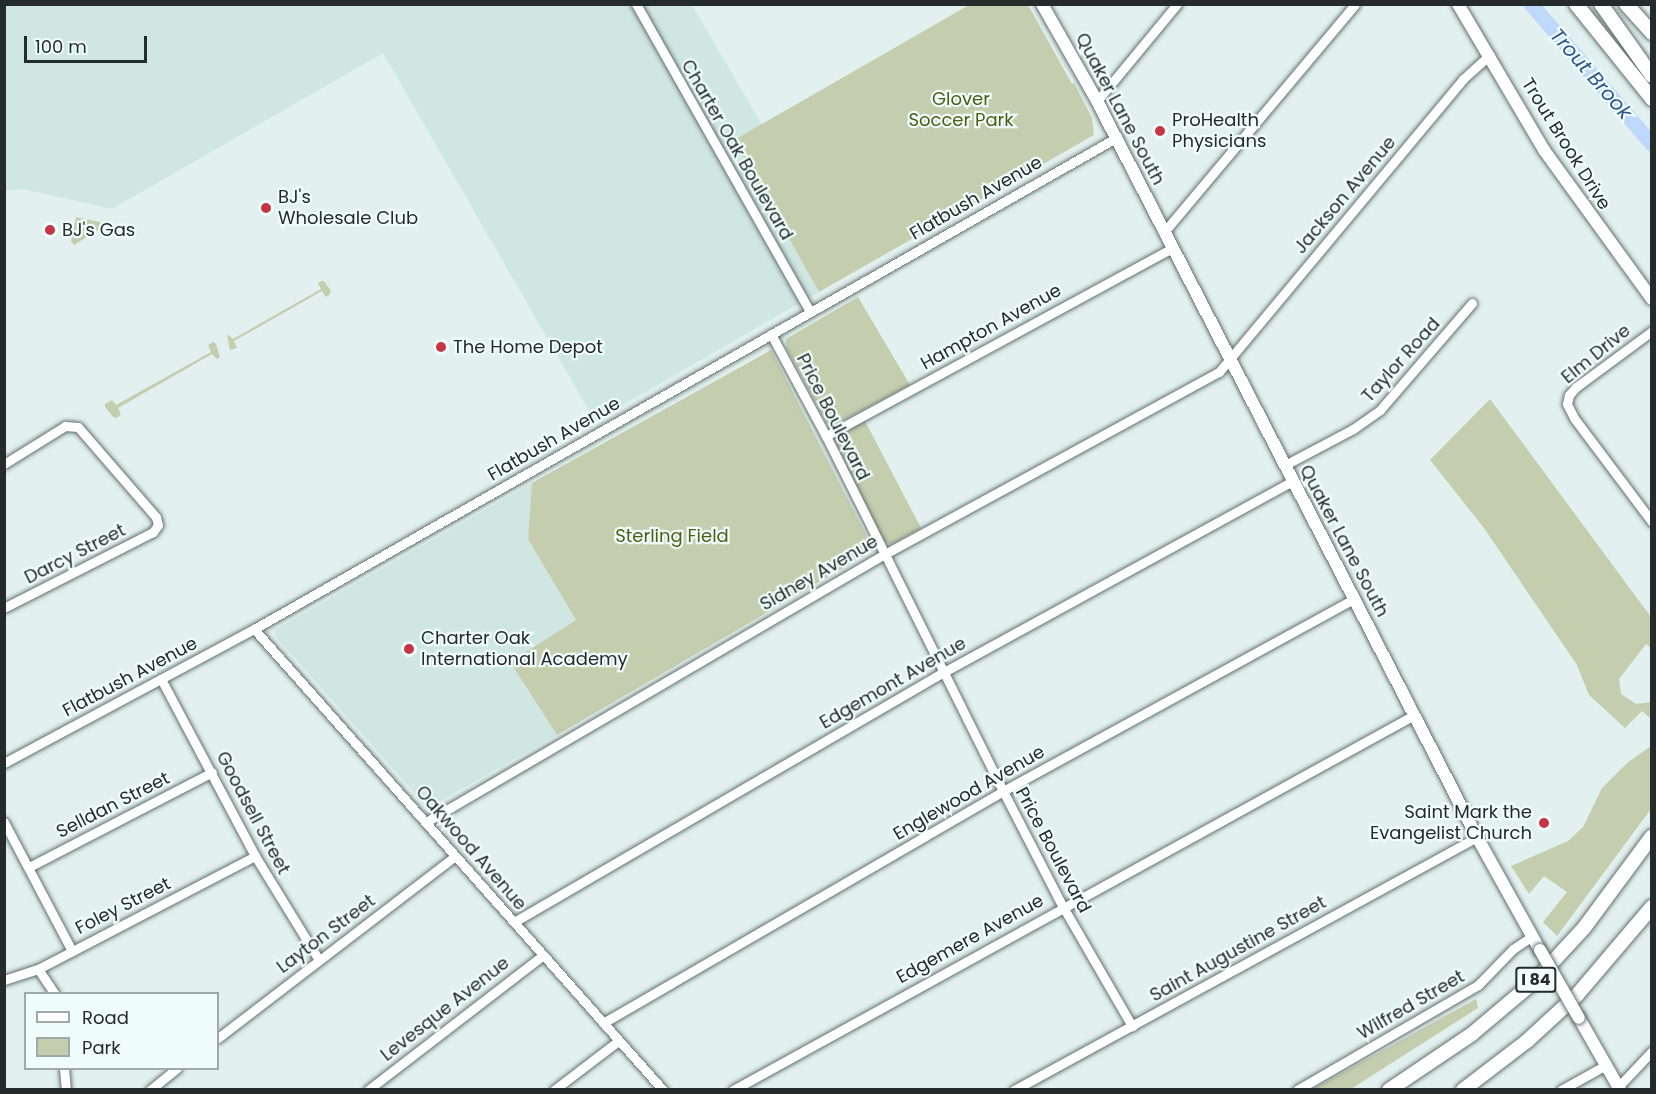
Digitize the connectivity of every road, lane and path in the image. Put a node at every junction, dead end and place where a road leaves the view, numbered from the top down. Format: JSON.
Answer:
{"nodes":[{"id":1,"x":636,"y":4,"type":"edge"},
{"id":2,"x":1042,"y":4,"type":"edge"},
{"id":3,"x":1178,"y":4,"type":"edge"},
{"id":4,"x":1355,"y":4,"type":"edge"},
{"id":5,"x":1458,"y":4,"type":"edge"},
{"id":6,"x":1576,"y":4,"type":"edge"},
{"id":7,"x":1601,"y":4,"type":"edge"},
{"id":8,"x":1626,"y":4,"type":"edge"},
{"id":9,"x":1652,"y":33,"type":"edge"},
{"id":10,"x":1490,"y":55,"type":"junction"},
{"id":11,"x":1652,"y":76,"type":"edge"},
{"id":12,"x":1652,"y":99,"type":"edge"},
{"id":13,"x":1097,"y":101,"type":"junction"},
{"id":14,"x":1116,"y":138,"type":"junction"},
{"id":15,"x":1164,"y":232,"type":"junction"},
{"id":16,"x":1172,"y":248,"type":"junction"},
{"id":17,"x":1652,"y":299,"type":"edge"},
{"id":18,"x":1472,"y":303,"type":"dead end"},
{"id":19,"x":810,"y":311,"type":"junction"},
{"id":20,"x":1652,"y":331,"type":"edge"},
{"id":21,"x":771,"y":334,"type":"junction"},
{"id":22,"x":1230,"y":359,"type":"junction"},
{"id":23,"x":826,"y":436,"type":"junction"},
{"id":24,"x":4,"y":464,"type":"edge"},
{"id":25,"x":1285,"y":465,"type":"junction"},
{"id":26,"x":1293,"y":481,"type":"junction"},
{"id":27,"x":1652,"y":522,"type":"edge"},
{"id":28,"x":883,"y":555,"type":"junction"},
{"id":29,"x":1354,"y":599,"type":"junction"},
{"id":30,"x":4,"y":608,"type":"edge"},
{"id":31,"x":254,"y":630,"type":"junction"},
{"id":32,"x":942,"y":673,"type":"junction"},
{"id":33,"x":161,"y":679,"type":"junction"},
{"id":34,"x":1414,"y":715,"type":"junction"},
{"id":35,"x":4,"y":763,"type":"edge"},
{"id":36,"x":212,"y":772,"type":"junction"},
{"id":37,"x":1003,"y":791,"type":"junction"},
{"id":38,"x":4,"y":822,"type":"edge"},
{"id":39,"x":426,"y":822,"type":"junction"},
{"id":40,"x":1652,"y":836,"type":"edge"},
{"id":41,"x":1477,"y":837,"type":"junction"},
{"id":42,"x":255,"y":856,"type":"junction"},
{"id":43,"x":454,"y":856,"type":"junction"},
{"id":44,"x":28,"y":867,"type":"junction"},
{"id":45,"x":1063,"y":907,"type":"junction"},
{"id":46,"x":1652,"y":907,"type":"edge"},
{"id":47,"x":514,"y":922,"type":"junction"},
{"id":48,"x":1532,"y":936,"type":"junction"},
{"id":49,"x":72,"y":951,"type":"junction"},
{"id":50,"x":543,"y":955,"type":"junction"},
{"id":51,"x":319,"y":960,"type":"junction"},
{"id":52,"x":38,"y":969,"type":"junction"},
{"id":53,"x":4,"y":980,"type":"edge"},
{"id":54,"x":54,"y":992,"type":"edge"},
{"id":55,"x":603,"y":1023,"type":"junction"},
{"id":56,"x":1132,"y":1026,"type":"junction"},
{"id":57,"x":219,"y":1037,"type":"edge"},
{"id":58,"x":618,"y":1041,"type":"junction"},
{"id":59,"x":1652,"y":1051,"type":"edge"},
{"id":60,"x":1606,"y":1065,"type":"junction"},
{"id":61,"x":64,"y":1070,"type":"edge"},
{"id":62,"x":174,"y":1070,"type":"edge"},
{"id":63,"x":1620,"y":1088,"type":"edge"},
{"id":64,"x":66,"y":1089,"type":"edge"},
{"id":65,"x":150,"y":1089,"type":"edge"},
{"id":66,"x":368,"y":1089,"type":"edge"},
{"id":67,"x":554,"y":1089,"type":"edge"},
{"id":68,"x":663,"y":1089,"type":"edge"},
{"id":69,"x":733,"y":1089,"type":"edge"},
{"id":70,"x":1014,"y":1089,"type":"edge"},
{"id":71,"x":1297,"y":1089,"type":"edge"},
{"id":72,"x":1389,"y":1089,"type":"edge"},
{"id":73,"x":1463,"y":1089,"type":"edge"},
{"id":74,"x":1561,"y":1089,"type":"edge"}],
"edges":[{"from":1,"to":19,"type":"street","name":"Charter Oak Boulevard"},
{"from":2,"to":13,"type":"main road","name":"Quaker Lane South"},
{"from":3,"to":13,"type":"street"},
{"from":4,"to":15,"type":"street"},
{"from":5,"to":10,"type":"main road","name":"Trout Brook Drive"},
{"from":6,"to":12,"type":"highway"},
{"from":7,"to":11,"type":"highway"},
{"from":8,"to":9,"type":"highway"},
{"from":10,"to":17,"type":"main road","name":"Trout Brook Drive"},
{"from":10,"to":22,"type":"street","name":"Jackson Avenue"},
{"from":13,"to":14,"type":"main road","name":"Quaker Lane South"},
{"from":14,"to":15,"type":"main road","name":"Quaker Lane South"},
{"from":14,"to":19,"type":"street","name":"Flatbush Avenue"},
{"from":15,"to":16,"type":"main road","name":"Quaker Lane South"},
{"from":16,"to":22,"type":"main road","name":"Quaker Lane South"},
{"from":16,"to":23,"type":"street","name":"Hampton Avenue"},
{"from":18,"to":25,"type":"street","name":"Taylor Road"},
{"from":19,"to":21,"type":"street","name":"Flatbush Avenue"},
{"from":20,"to":27,"type":"street","name":"Elm Drive"},
{"from":21,"to":23,"type":"street","name":"Price Boulevard"},
{"from":21,"to":31,"type":"street","name":"Flatbush Avenue"},
{"from":22,"to":25,"type":"main road","name":"Quaker Lane South"},
{"from":22,"to":28,"type":"street","name":"Sidney Avenue"},
{"from":23,"to":28,"type":"street","name":"Price Boulevard"},
{"from":24,"to":30,"type":"street","name":"Darcy Street"},
{"from":25,"to":26,"type":"main road","name":"Quaker Lane South"},
{"from":26,"to":29,"type":"main road","name":"Quaker Lane South"},
{"from":26,"to":32,"type":"street","name":"Edgemont Avenue"},
{"from":28,"to":32,"type":"street","name":"Price Boulevard"},
{"from":28,"to":39,"type":"street","name":"Sidney Avenue"},
{"from":29,"to":34,"type":"main road","name":"Quaker Lane South"},
{"from":29,"to":37,"type":"street","name":"Englewood Avenue"},
{"from":31,"to":33,"type":"street","name":"Flatbush Avenue"},
{"from":31,"to":39,"type":"street","name":"Oakwood Avenue"},
{"from":32,"to":37,"type":"street","name":"Price Boulevard"},
{"from":32,"to":47,"type":"street","name":"Edgemont Avenue"},
{"from":33,"to":35,"type":"street","name":"Flatbush Avenue"},
{"from":33,"to":36,"type":"street","name":"Goodsell Street"},
{"from":34,"to":41,"type":"main road","name":"Quaker Lane South"},
{"from":34,"to":45,"type":"street","name":"Edgemere Avenue"},
{"from":36,"to":42,"type":"street","name":"Goodsell Street"},
{"from":36,"to":44,"type":"street","name":"Selldan Street"},
{"from":37,"to":45,"type":"street","name":"Price Boulevard"},
{"from":37,"to":55,"type":"street","name":"Englewood Avenue"},
{"from":38,"to":44,"type":"street"},
{"from":39,"to":43,"type":"street","name":"Oakwood Avenue"},
{"from":40,"to":72,"type":"highway","number":"I 84"},
{"from":41,"to":48,"type":"main road","name":"Quaker Lane South"},
{"from":41,"to":56,"type":"street","name":"Saint Augustine Street"},
{"from":42,"to":49,"type":"street","name":"Foley Street"},
{"from":42,"to":51,"type":"street","name":"Goodsell Street"},
{"from":43,"to":47,"type":"street","name":"Oakwood Avenue"},
{"from":43,"to":51,"type":"street","name":"Layton Street"},
{"from":44,"to":49,"type":"street"},
{"from":45,"to":56,"type":"street","name":"Price Boulevard"},
{"from":45,"to":69,"type":"street","name":"Edgemere Avenue"},
{"from":46,"to":73,"type":"highway","number":"I 84"},
{"from":47,"to":50,"type":"street","name":"Oakwood Avenue"},
{"from":48,"to":60,"type":"main road","name":"Quaker Lane South","bridge":true},
{"from":48,"to":71,"type":"street","name":"Wilfred Street"},
{"from":49,"to":52,"type":"street","name":"Foley Street"},
{"from":50,"to":55,"type":"street","name":"Oakwood Avenue"},
{"from":50,"to":66,"type":"street","name":"Levesque Avenue"},
{"from":51,"to":57,"type":"street","name":"Layton Street"},
{"from":52,"to":53,"type":"street","name":"Foley Street"},
{"from":52,"to":54,"type":"street"},
{"from":55,"to":58,"type":"street","name":"Oakwood Avenue"},
{"from":56,"to":70,"type":"street","name":"Saint Augustine Street"},
{"from":58,"to":67,"type":"street"},
{"from":58,"to":68,"type":"street","name":"Oakwood Avenue"},
{"from":59,"to":63,"type":"street"},
{"from":60,"to":63,"type":"main road","name":"Quaker Lane South"},
{"from":60,"to":74,"type":"street"},
{"from":61,"to":64,"type":"street"},
{"from":62,"to":65,"type":"street"}]}
